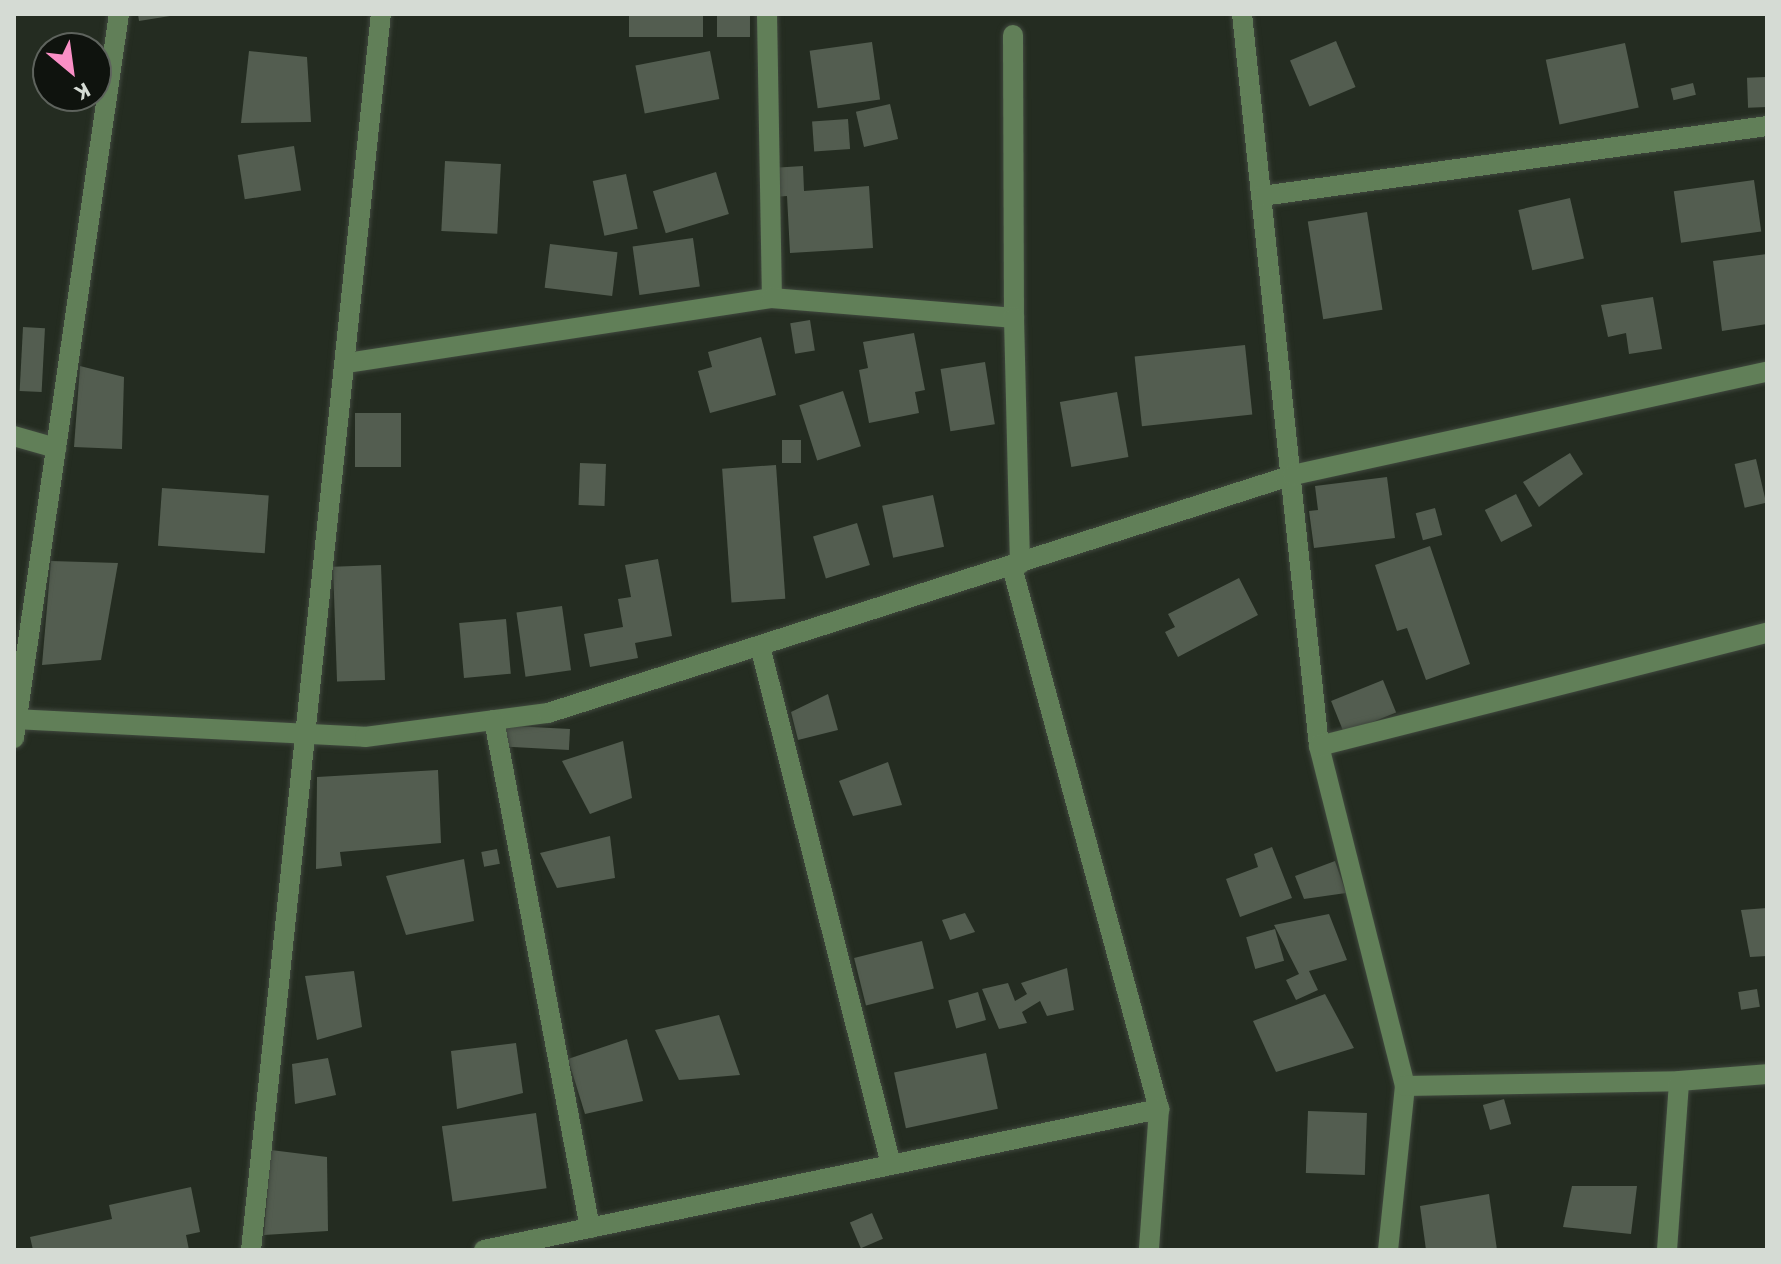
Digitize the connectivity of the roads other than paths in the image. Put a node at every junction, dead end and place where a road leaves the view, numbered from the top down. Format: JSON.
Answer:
{"nodes":[{"id":1,"x":119,"y":14,"type":"edge"},
{"id":2,"x":381,"y":14,"type":"edge"},
{"id":3,"x":767,"y":14,"type":"edge"},
{"id":4,"x":1242,"y":14,"type":"edge"},
{"id":5,"x":1013,"y":35,"type":"dead end"},
{"id":6,"x":1767,"y":126,"type":"edge"},
{"id":7,"x":1262,"y":196,"type":"junction"},
{"id":8,"x":772,"y":298,"type":"junction"},
{"id":9,"x":1014,"y":318,"type":"junction"},
{"id":10,"x":346,"y":363,"type":"junction"},
{"id":11,"x":1767,"y":372,"type":"edge"},
{"id":12,"x":14,"y":436,"type":"edge"},
{"id":13,"x":56,"y":448,"type":"junction"},
{"id":14,"x":1293,"y":475,"type":"junction"},
{"id":15,"x":1016,"y":565,"type":"junction"},
{"id":16,"x":1767,"y":633,"type":"edge"},
{"id":17,"x":760,"y":646,"type":"junction"},
{"id":18,"x":494,"y":720,"type":"junction"},
{"id":19,"x":15,"y":725,"type":"edge"},
{"id":20,"x":306,"y":734,"type":"junction"},
{"id":21,"x":1319,"y":746,"type":"junction"},
{"id":22,"x":1767,"y":1074,"type":"edge"},
{"id":23,"x":1679,"y":1081,"type":"junction"},
{"id":24,"x":1405,"y":1086,"type":"junction"},
{"id":25,"x":1159,"y":1109,"type":"junction"},
{"id":26,"x":891,"y":1165,"type":"junction"},
{"id":27,"x":590,"y":1228,"type":"junction"},
{"id":28,"x":251,"y":1250,"type":"edge"},
{"id":29,"x":484,"y":1250,"type":"edge"},
{"id":30,"x":1149,"y":1250,"type":"edge"},
{"id":31,"x":1388,"y":1250,"type":"edge"},
{"id":32,"x":1667,"y":1250,"type":"edge"}],
"edges":[{"from":1,"to":13,"type":"street"},
{"from":2,"to":10,"type":"street"},
{"from":3,"to":8,"type":"street"},
{"from":4,"to":7,"type":"street"},
{"from":5,"to":9,"type":"street"},
{"from":6,"to":7,"type":"street"},
{"from":7,"to":14,"type":"street"},
{"from":8,"to":9,"type":"street"},
{"from":8,"to":10,"type":"street"},
{"from":9,"to":15,"type":"street"},
{"from":10,"to":20,"type":"street"},
{"from":11,"to":14,"type":"street"},
{"from":12,"to":13,"type":"street"},
{"from":13,"to":19,"type":"street"},
{"from":14,"to":15,"type":"street"},
{"from":14,"to":21,"type":"street"},
{"from":15,"to":17,"type":"street"},
{"from":15,"to":25,"type":"street"},
{"from":16,"to":21,"type":"street"},
{"from":17,"to":18,"type":"street"},
{"from":17,"to":26,"type":"street"},
{"from":18,"to":20,"type":"street"},
{"from":18,"to":27,"type":"street"},
{"from":19,"to":20,"type":"street"},
{"from":20,"to":28,"type":"street"},
{"from":21,"to":24,"type":"street"},
{"from":22,"to":23,"type":"street"},
{"from":23,"to":24,"type":"street"},
{"from":23,"to":32,"type":"street"},
{"from":24,"to":31,"type":"street"},
{"from":25,"to":26,"type":"street"},
{"from":25,"to":30,"type":"street"},
{"from":26,"to":27,"type":"street"},
{"from":27,"to":29,"type":"street"}]}
